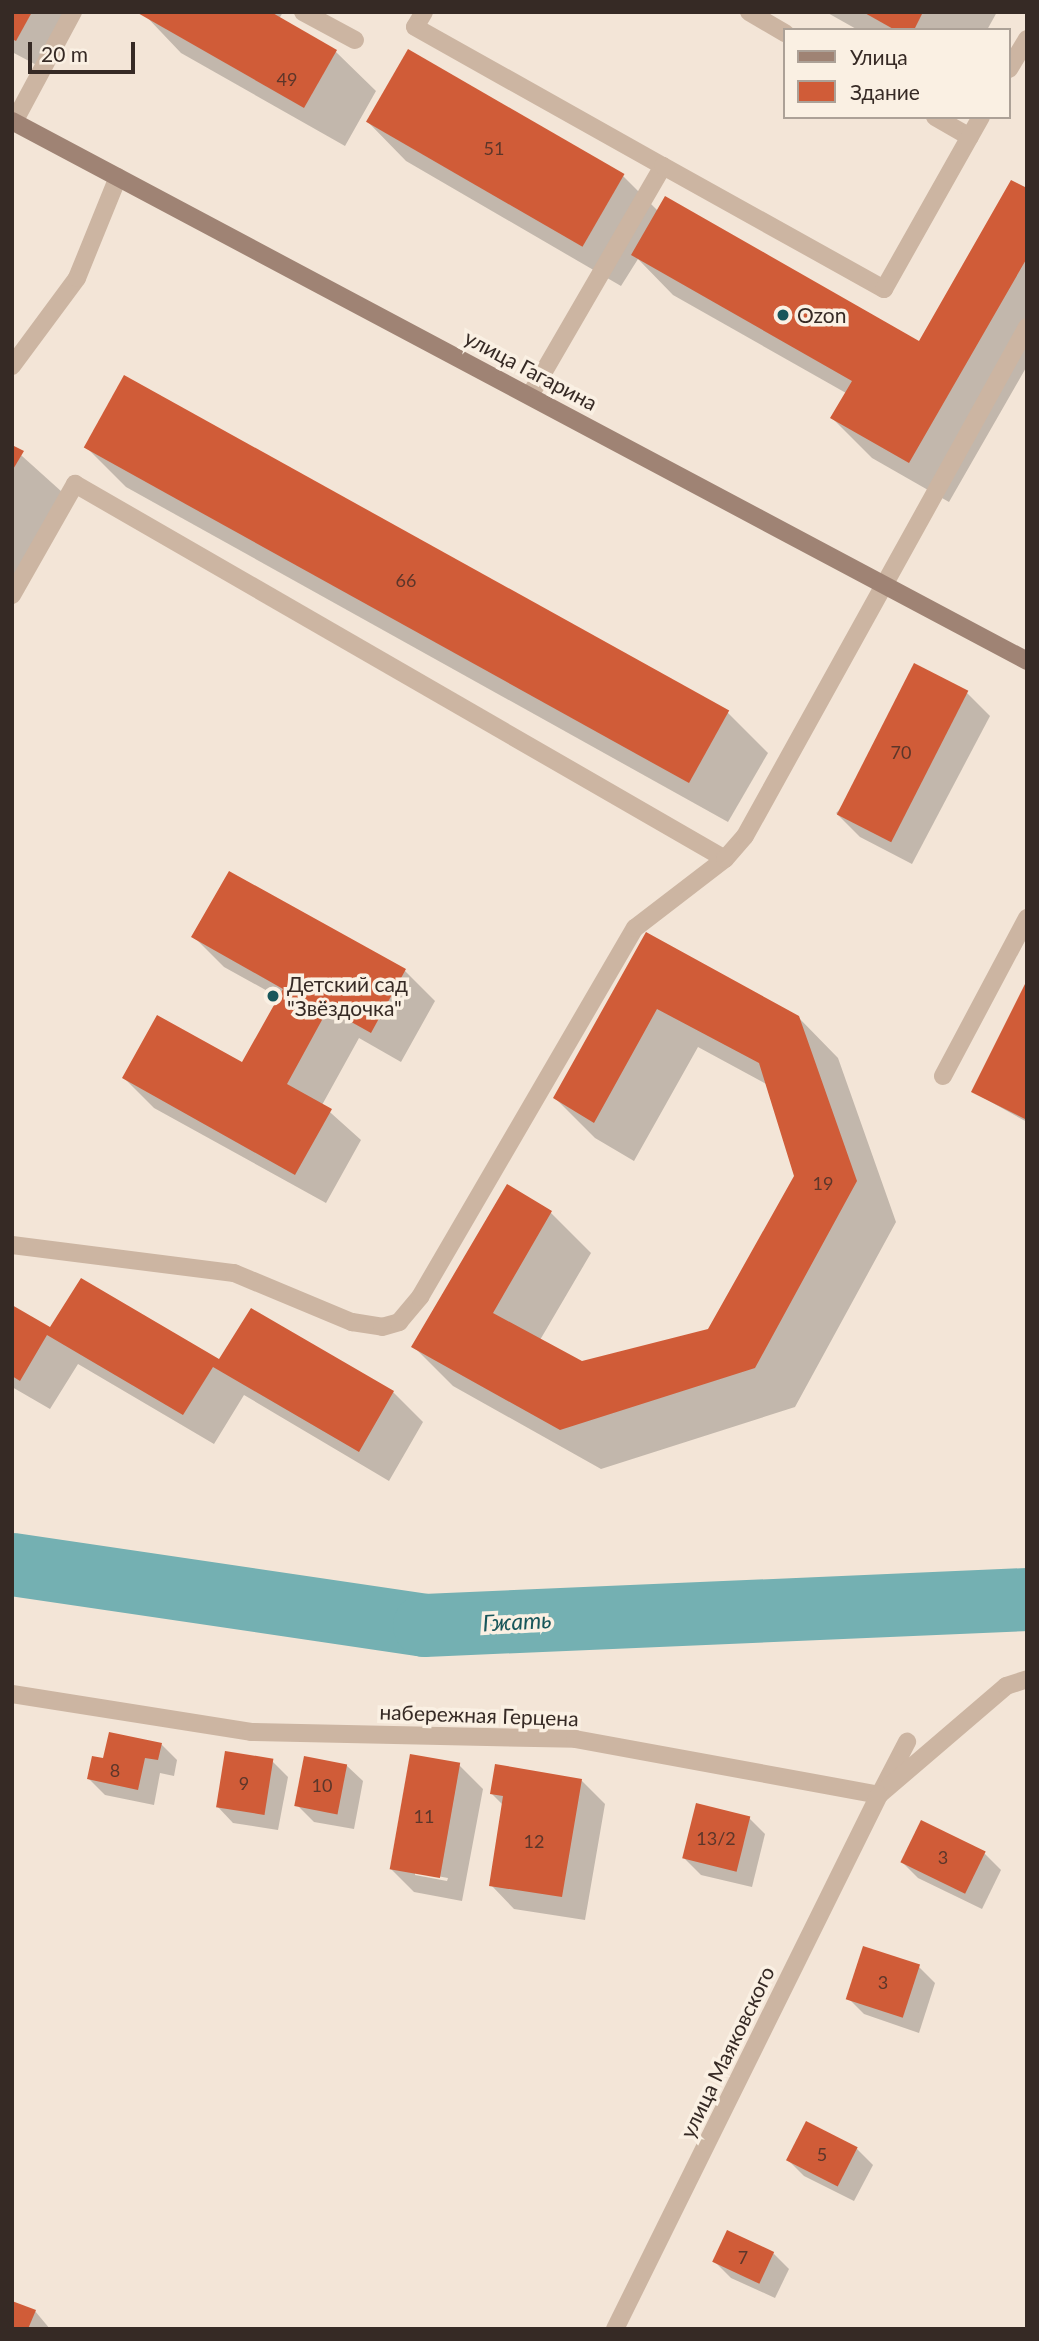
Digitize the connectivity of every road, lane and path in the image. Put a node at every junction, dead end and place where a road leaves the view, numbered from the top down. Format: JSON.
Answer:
{"nodes":[{"id":1,"x":73,"y":12,"type":"edge"},
{"id":2,"x":303,"y":12,"type":"edge"},
{"id":3,"x":424,"y":12,"type":"edge"},
{"id":4,"x":749,"y":12,"type":"edge"},
{"id":5,"x":783,"y":32,"type":"edge"},
{"id":6,"x":1027,"y":39,"type":"edge"},
{"id":7,"x":355,"y":40,"type":"dead end"},
{"id":8,"x":1011,"y":66,"type":"edge"},
{"id":9,"x":938,"y":119,"type":"edge"},
{"id":10,"x":981,"y":119,"type":"edge"},
{"id":11,"x":13,"y":122,"type":"edge"},
{"id":12,"x":970,"y":137,"type":"junction"},
{"id":13,"x":663,"y":166,"type":"junction"},
{"id":14,"x":118,"y":177,"type":"junction"},
{"id":15,"x":1027,"y":327,"type":"edge"},
{"id":16,"x":12,"y":366,"type":"edge"},
{"id":17,"x":530,"y":394,"type":"junction"},
{"id":18,"x":882,"y":582,"type":"junction"},
{"id":19,"x":12,"y":595,"type":"edge"},
{"id":20,"x":1027,"y":662,"type":"edge"},
{"id":21,"x":725,"y":859,"type":"junction"},
{"id":22,"x":1027,"y":918,"type":"edge"},
{"id":23,"x":943,"y":1076,"type":"dead end"},
{"id":24,"x":12,"y":1245,"type":"edge"},
{"id":25,"x":1027,"y":1679,"type":"edge"},
{"id":26,"x":12,"y":1694,"type":"edge"},
{"id":27,"x":907,"y":1742,"type":"dead end"},
{"id":28,"x":879,"y":1794,"type":"junction"},
{"id":29,"x":615,"y":2329,"type":"edge"}],
"edges":[{"from":1,"to":11,"type":"street"},
{"from":2,"to":7,"type":"street"},
{"from":3,"to":13,"type":"street"},
{"from":4,"to":5,"type":"street"},
{"from":6,"to":8,"type":"street"},
{"from":9,"to":12,"type":"street"},
{"from":10,"to":12,"type":"street"},
{"from":11,"to":14,"type":"main road","name":"улица Гагарина"},
{"from":12,"to":13,"type":"street"},
{"from":13,"to":17,"type":"street"},
{"from":14,"to":16,"type":"street"},
{"from":14,"to":17,"type":"main road","name":"улица Гагарина"},
{"from":15,"to":18,"type":"street"},
{"from":17,"to":18,"type":"main road","name":"улица Гагарина"},
{"from":18,"to":20,"type":"main road","name":"улица Гагарина"},
{"from":18,"to":21,"type":"street"},
{"from":19,"to":21,"type":"street"},
{"from":21,"to":24,"type":"street"},
{"from":22,"to":23,"type":"street"},
{"from":25,"to":28,"type":"street"},
{"from":26,"to":28,"type":"street","name":"набережная Герцена"},
{"from":27,"to":28,"type":"street","name":"улица Маяковского"},
{"from":28,"to":29,"type":"street","name":"улица Маяковского"}]}
